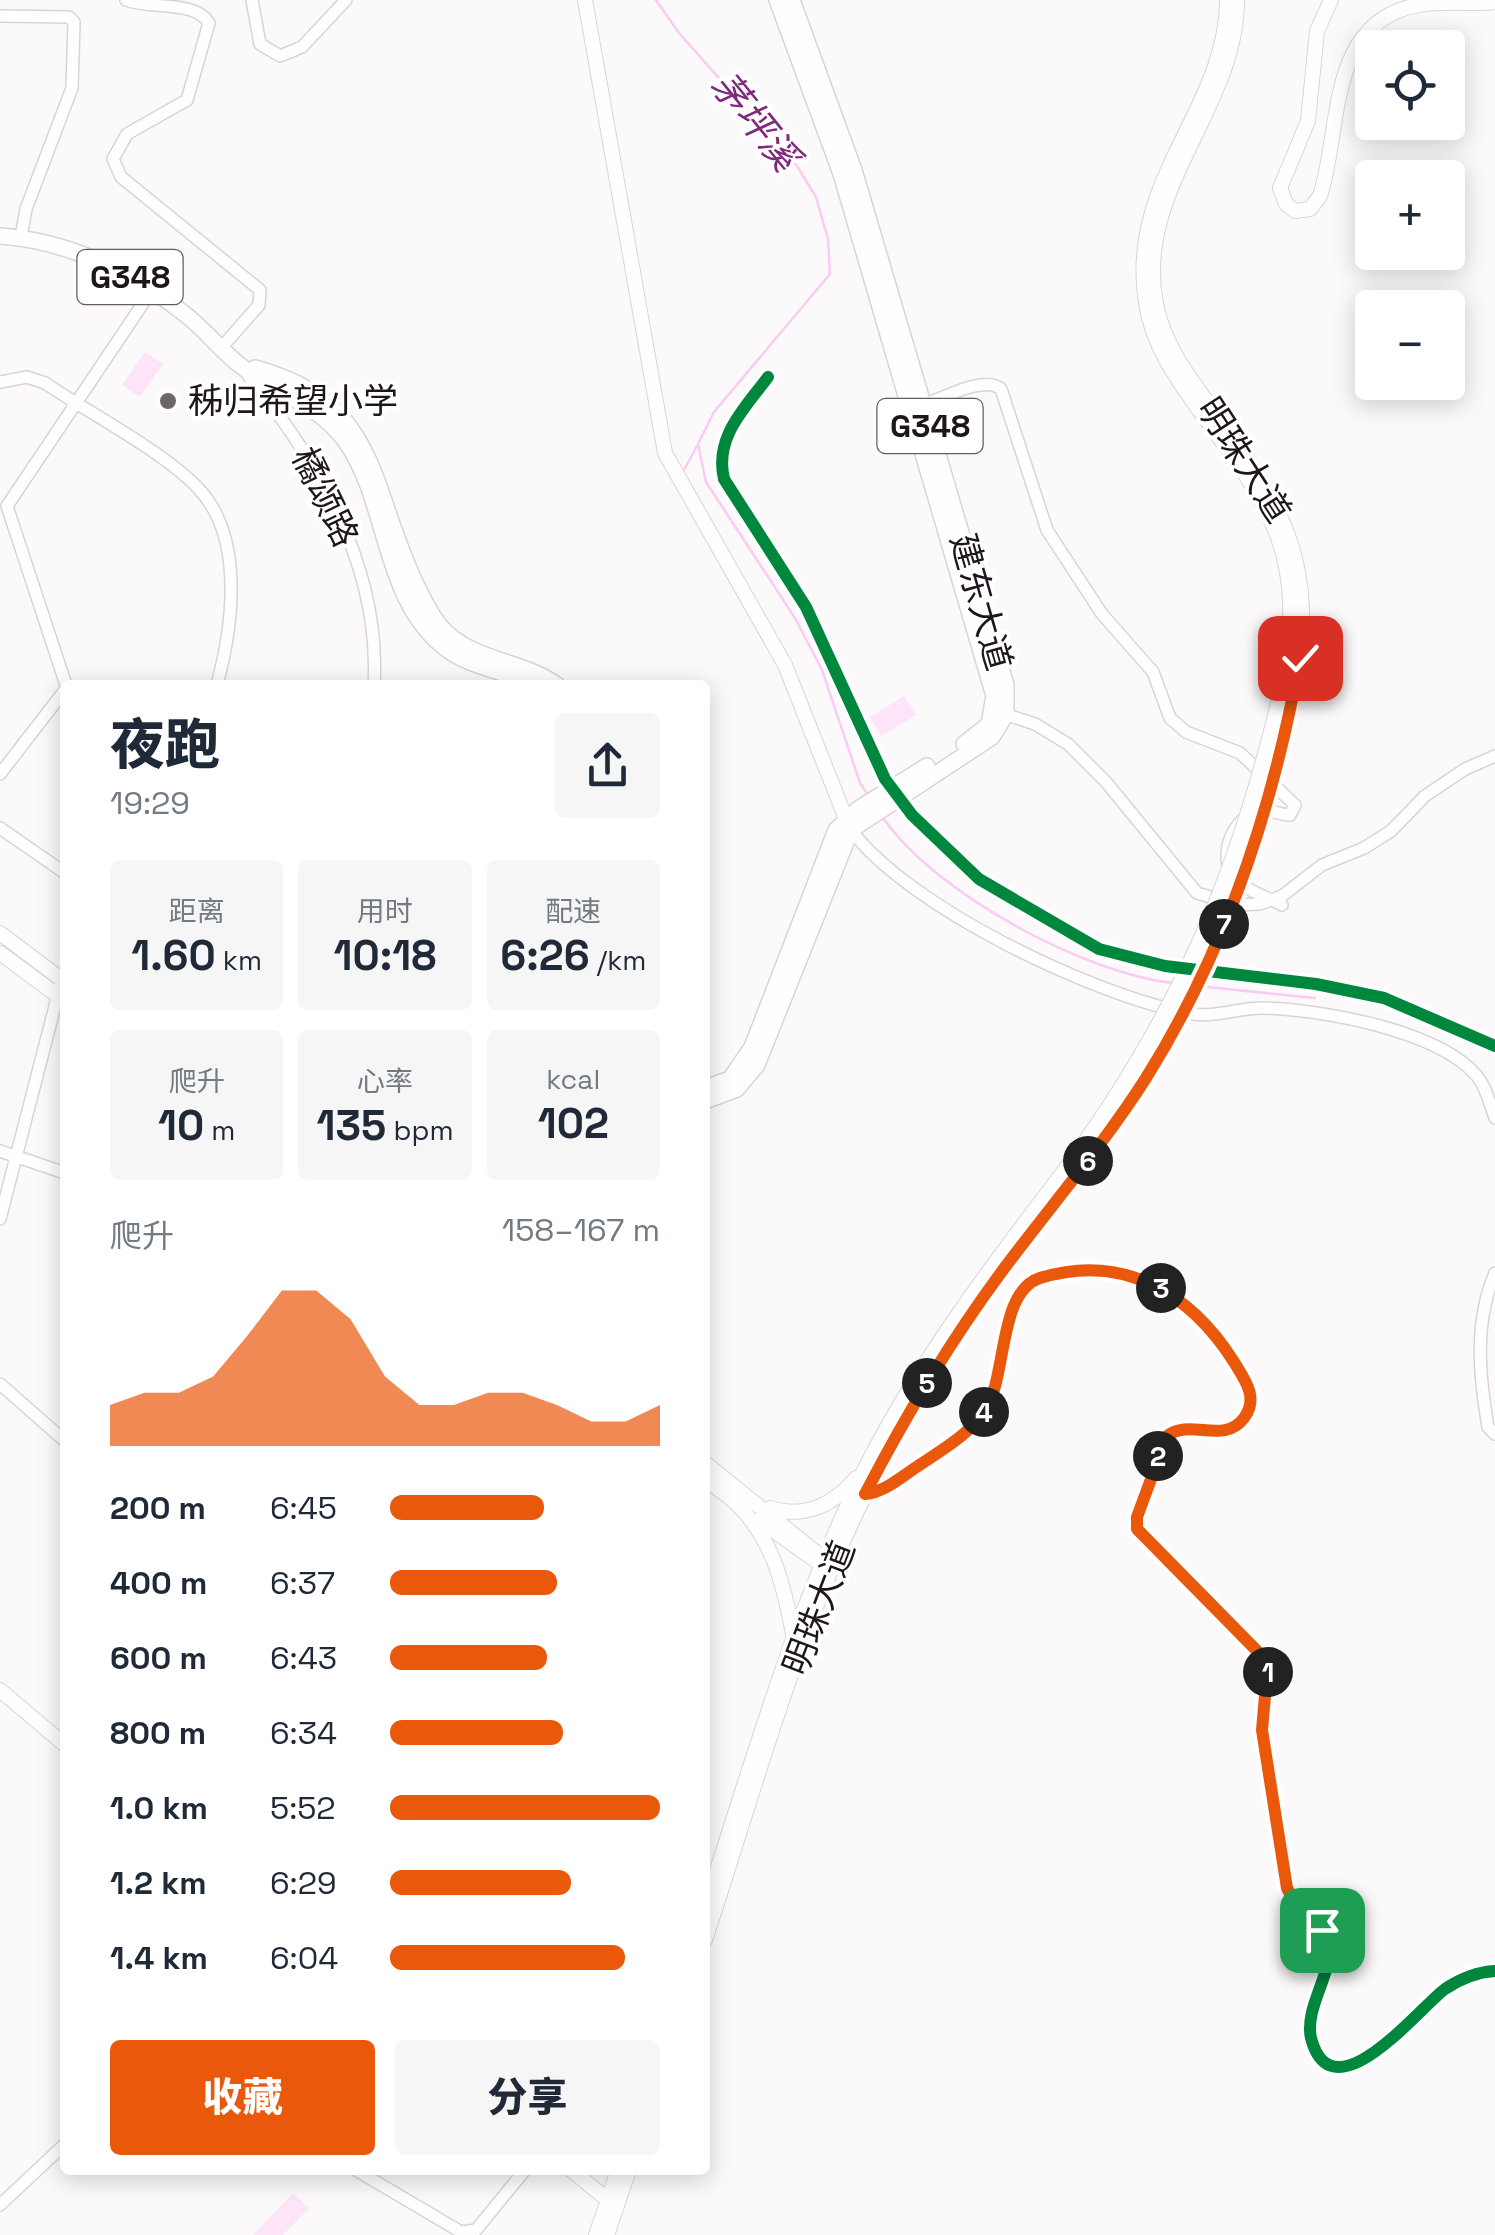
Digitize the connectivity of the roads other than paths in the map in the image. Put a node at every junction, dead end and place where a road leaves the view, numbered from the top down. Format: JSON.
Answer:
{"nodes":[{"id":1,"x":28,"y":0,"type":"edge"},
{"id":2,"x":126,"y":0,"type":"edge"},
{"id":3,"x":252,"y":0,"type":"edge"},
{"id":4,"x":346,"y":0,"type":"edge"},
{"id":5,"x":585,"y":0,"type":"edge"},
{"id":6,"x":777,"y":0,"type":"edge"},
{"id":7,"x":792,"y":0,"type":"edge"},
{"id":8,"x":1227,"y":0,"type":"edge"},
{"id":9,"x":1237,"y":0,"type":"edge"},
{"id":10,"x":1330,"y":0,"type":"edge"},
{"id":11,"x":1495,"y":2,"type":"edge"},
{"id":12,"x":0,"y":16,"type":"edge"},
{"id":13,"x":28,"y":16,"type":"junction"},
{"id":14,"x":0,"y":236,"type":"edge"},
{"id":15,"x":21,"y":238,"type":"junction"},
{"id":16,"x":152,"y":290,"type":"junction"},
{"id":17,"x":222,"y":348,"type":"junction"},
{"id":18,"x":236,"y":363,"type":"junction"},
{"id":19,"x":768,"y":377,"type":"dead end"},
{"id":20,"x":0,"y":382,"type":"edge"},
{"id":21,"x":76,"y":404,"type":"junction"},
{"id":22,"x":308,"y":406,"type":"junction"},
{"id":23,"x":917,"y":407,"type":"junction"},
{"id":24,"x":285,"y":422,"type":"junction"},
{"id":25,"x":4,"y":506,"type":"edge"},
{"id":26,"x":63,"y":680,"type":"edge"},
{"id":27,"x":218,"y":680,"type":"edge"},
{"id":28,"x":374,"y":680,"type":"edge"},
{"id":29,"x":520,"y":680,"type":"edge"},
{"id":30,"x":550,"y":680,"type":"edge"},
{"id":31,"x":1288,"y":688,"type":"junction"},
{"id":32,"x":60,"y":696,"type":"edge"},
{"id":33,"x":1000,"y":713,"type":"junction"},
{"id":34,"x":1495,"y":756,"type":"edge"},
{"id":35,"x":0,"y":774,"type":"edge"},
{"id":36,"x":890,"y":795,"type":"junction"},
{"id":37,"x":854,"y":819,"type":"junction"},
{"id":38,"x":0,"y":828,"type":"edge"},
{"id":39,"x":60,"y":870,"type":"edge"},
{"id":40,"x":1277,"y":902,"type":"junction"},
{"id":41,"x":0,"y":933,"type":"edge"},
{"id":42,"x":0,"y":953,"type":"edge"},
{"id":43,"x":60,"y":987,"type":"edge"},
{"id":44,"x":60,"y":988,"type":"edge"},
{"id":45,"x":60,"y":996,"type":"edge"},
{"id":46,"x":1495,"y":1046,"type":"edge"},
{"id":47,"x":710,"y":1086,"type":"edge"},
{"id":48,"x":710,"y":1100,"type":"edge"},
{"id":49,"x":1495,"y":1118,"type":"edge"},
{"id":50,"x":0,"y":1152,"type":"edge"},
{"id":51,"x":15,"y":1156,"type":"junction"},
{"id":52,"x":60,"y":1171,"type":"edge"},
{"id":53,"x":1063,"y":1183,"type":"junction"},
{"id":54,"x":0,"y":1219,"type":"edge"},
{"id":55,"x":1495,"y":1273,"type":"edge"},
{"id":56,"x":0,"y":1384,"type":"edge"},
{"id":57,"x":1495,"y":1434,"type":"edge"},
{"id":58,"x":60,"y":1437,"type":"edge"},
{"id":59,"x":871,"y":1457,"type":"junction"},
{"id":60,"x":710,"y":1469,"type":"edge"},
{"id":61,"x":710,"y":1481,"type":"edge"},
{"id":62,"x":733,"y":1492,"type":"junction"},
{"id":63,"x":865,"y":1494,"type":"junction"},
{"id":64,"x":826,"y":1564,"type":"junction"},
{"id":65,"x":794,"y":1638,"type":"junction"},
{"id":66,"x":0,"y":1690,"type":"edge"},
{"id":67,"x":60,"y":1735,"type":"edge"},
{"id":68,"x":710,"y":1892,"type":"edge"},
{"id":69,"x":710,"y":1924,"type":"edge"},
{"id":70,"x":1495,"y":1971,"type":"edge"},
{"id":71,"x":60,"y":2149,"type":"edge"},
{"id":72,"x":364,"y":2175,"type":"edge"},
{"id":73,"x":521,"y":2175,"type":"edge"},
{"id":74,"x":576,"y":2175,"type":"edge"},
{"id":75,"x":617,"y":2175,"type":"edge"},
{"id":76,"x":626,"y":2175,"type":"edge"},
{"id":77,"x":612,"y":2204,"type":"junction"},
{"id":78,"x":0,"y":2205,"type":"edge"},
{"id":79,"x":596,"y":2235,"type":"edge"},
{"id":80,"x":607,"y":2235,"type":"edge"}],
"edges":[{"from":1,"to":13,"type":"street"},
{"from":2,"to":17,"type":"street"},
{"from":3,"to":4,"type":"street"},
{"from":5,"to":37,"type":"main road"},
{"from":6,"to":23,"type":"highway","name":"建东大道","number":"G348"},
{"from":7,"to":23,"type":"highway","name":"建东大道","number":"G348"},
{"from":8,"to":31,"type":"main road","name":"明珠大道"},
{"from":9,"to":31,"type":"main road","name":"明珠大道"},
{"from":10,"to":11,"type":"main road"},
{"from":12,"to":13,"type":"street"},
{"from":13,"to":15,"type":"street"},
{"from":14,"to":15,"type":"highway","name":"橘颂路","number":"G348"},
{"from":15,"to":16,"type":"highway","name":"橘颂路","number":"G348"},
{"from":16,"to":17,"type":"highway","name":"橘颂路","number":"G348"},
{"from":16,"to":21,"type":"street"},
{"from":17,"to":18,"type":"highway","name":"橘颂路","number":"G348"},
{"from":18,"to":22,"type":"highway","number":"G348"},
{"from":18,"to":24,"type":"street","name":"橘颂路"},
{"from":18,"to":30,"type":"highway","number":"G348"},
{"from":19,"to":36,"type":"street"},
{"from":20,"to":21,"type":"street"},
{"from":21,"to":25,"type":"street"},
{"from":21,"to":27,"type":"street"},
{"from":22,"to":24,"type":"street"},
{"from":22,"to":29,"type":"highway","number":"G348"},
{"from":23,"to":33,"type":"highway","name":"建东大道","number":"G348"},
{"from":23,"to":40,"type":"street"},
{"from":24,"to":28,"type":"street","name":"橘颂路"},
{"from":25,"to":26,"type":"street"},
{"from":31,"to":53,"type":"main road","name":"明珠大道","bridge":true},
{"from":32,"to":35,"type":"street"},
{"from":33,"to":36,"type":"highway","name":"建东大道"},
{"from":33,"to":40,"type":"street"},
{"from":34,"to":40,"type":"street"},
{"from":36,"to":37,"type":"highway","name":"建东大道"},
{"from":36,"to":46,"type":"street"},
{"from":37,"to":47,"type":"highway","name":"建东大道"},
{"from":37,"to":48,"type":"highway"},
{"from":37,"to":49,"type":"street"},
{"from":38,"to":39,"type":"street"},
{"from":41,"to":43,"type":"main road"},
{"from":42,"to":44,"type":"main road"},
{"from":45,"to":51,"type":"street"},
{"from":50,"to":51,"type":"street"},
{"from":51,"to":52,"type":"street"},
{"from":51,"to":54,"type":"street"},
{"from":53,"to":59,"type":"main road","name":"明珠大道"},
{"from":53,"to":63,"type":"main road","name":"明珠大道"},
{"from":55,"to":57,"type":"street"},
{"from":56,"to":58,"type":"street"},
{"from":59,"to":62,"type":"main road"},
{"from":59,"to":64,"type":"main road","name":"明珠大道"},
{"from":60,"to":62,"type":"main road"},
{"from":61,"to":62,"type":"main road"},
{"from":62,"to":64,"type":"main road"},
{"from":62,"to":65,"type":"main road"},
{"from":63,"to":64,"type":"main road","name":"明珠大道"},
{"from":63,"to":70,"type":"street"},
{"from":64,"to":65,"type":"main road","name":"明珠大道"},
{"from":64,"to":69,"type":"main road","name":"明珠大道"},
{"from":65,"to":68,"type":"main road","name":"明珠大道"},
{"from":66,"to":67,"type":"main road"},
{"from":71,"to":78,"type":"street"},
{"from":72,"to":73,"type":"street"},
{"from":74,"to":77,"type":"main road"},
{"from":75,"to":77,"type":"main road"},
{"from":76,"to":77,"type":"main road"},
{"from":77,"to":79,"type":"main road"},
{"from":77,"to":80,"type":"main road"}]}
